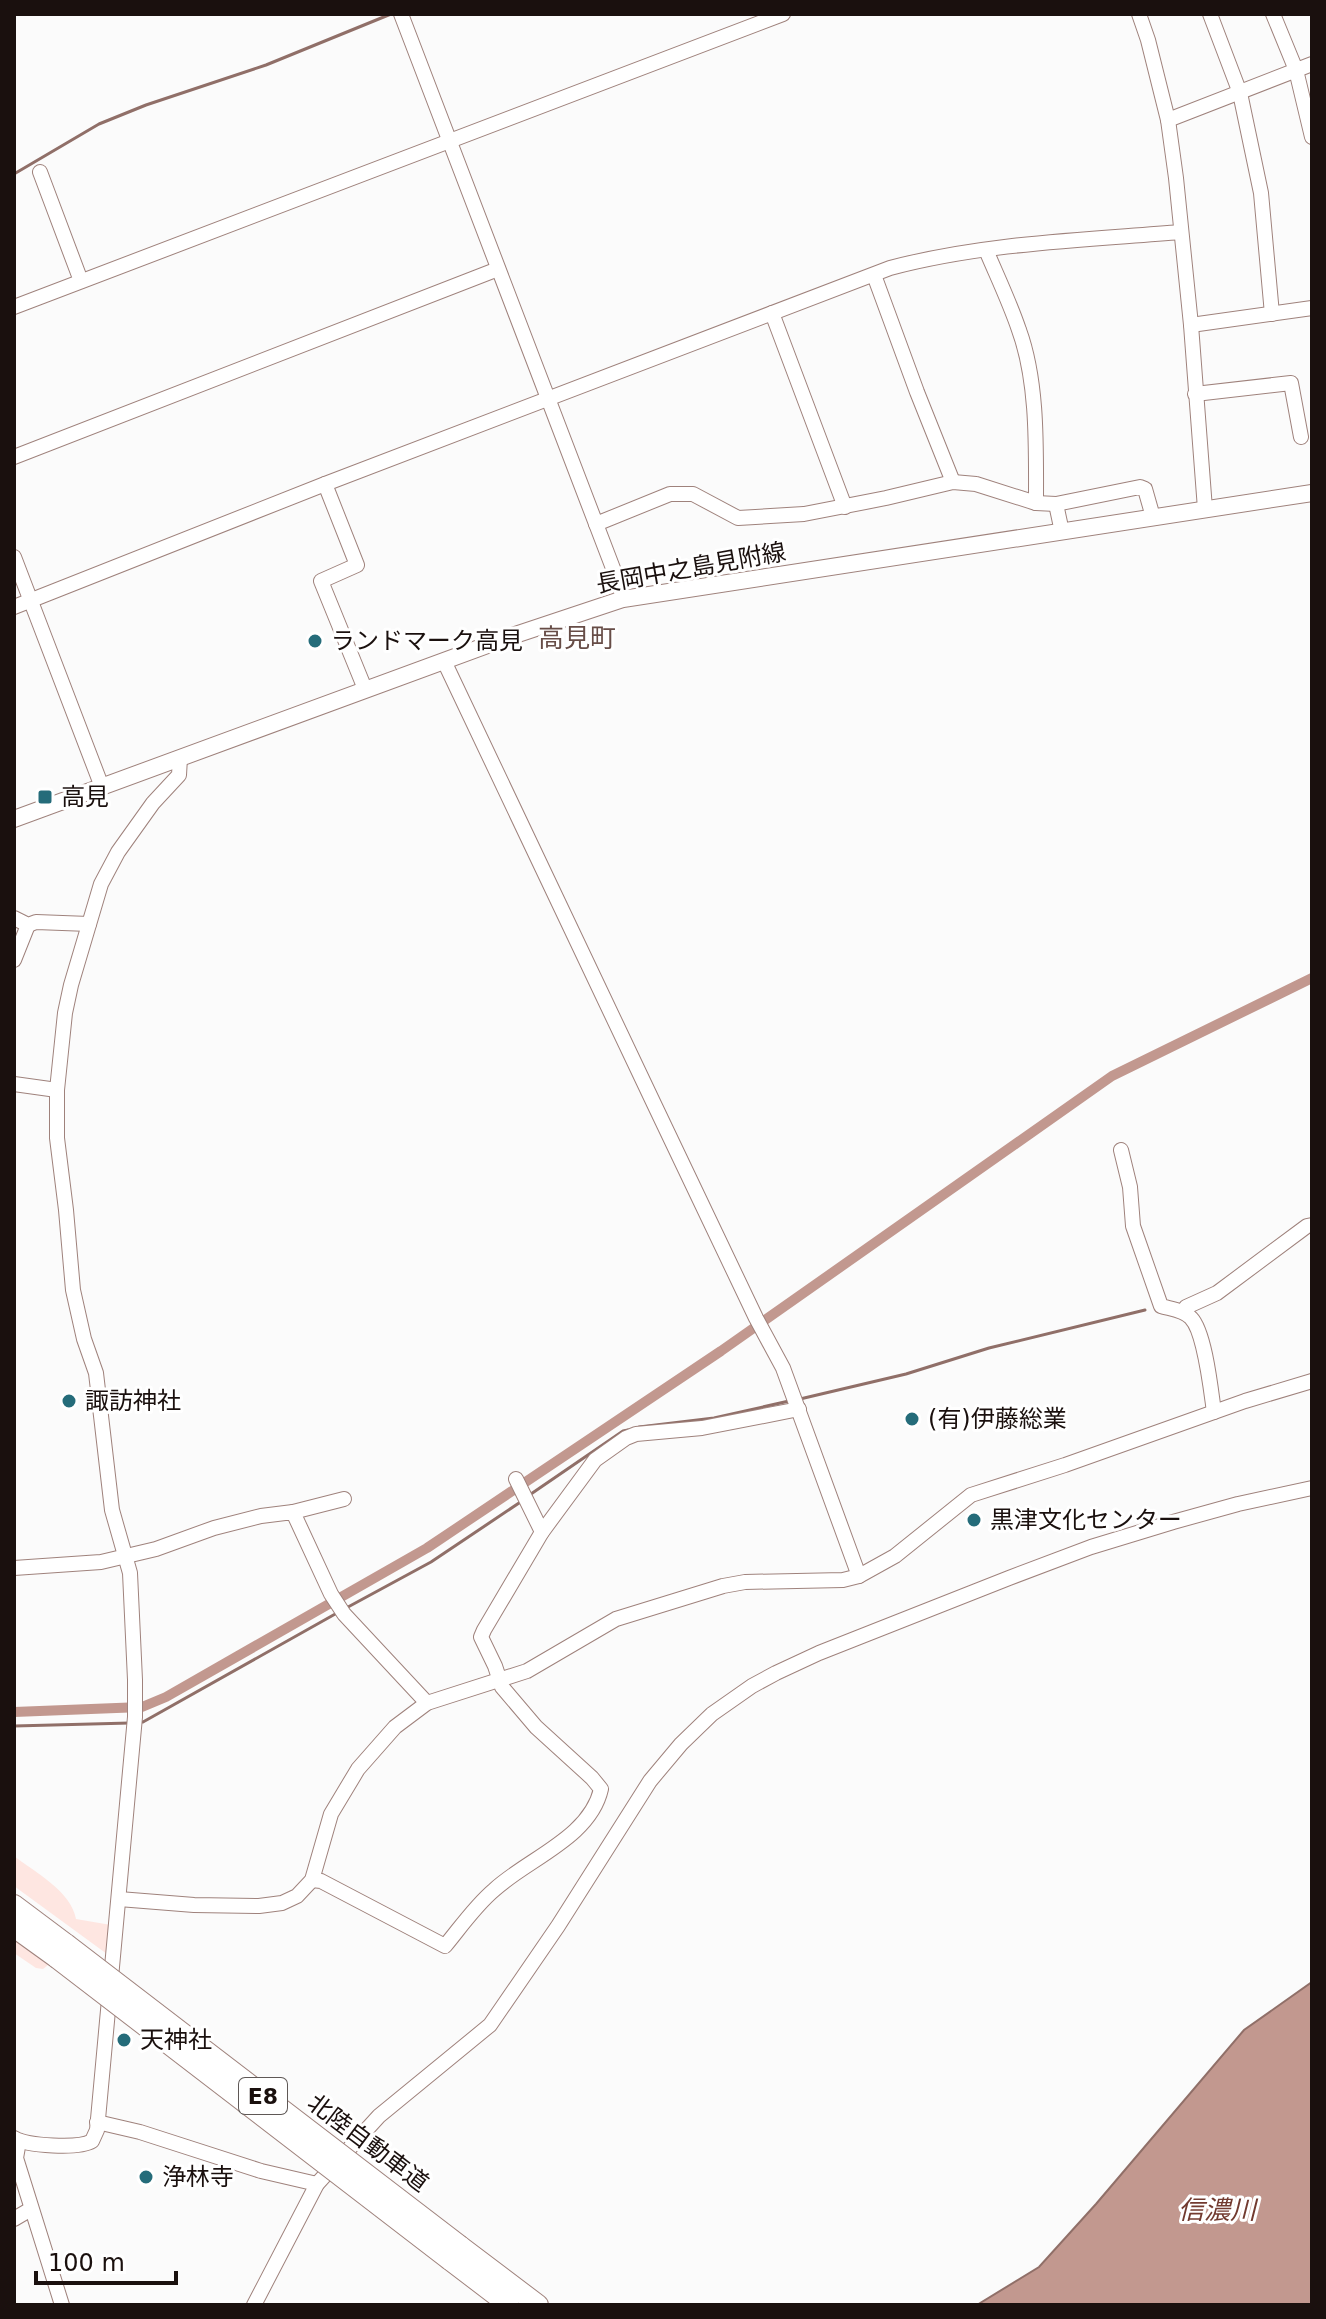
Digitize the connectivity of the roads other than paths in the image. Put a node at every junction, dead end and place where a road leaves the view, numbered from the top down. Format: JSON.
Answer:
{"nodes":[{"id":1,"x":401,"y":14,"type":"edge"},
{"id":2,"x":783,"y":14,"type":"edge"},
{"id":3,"x":1139,"y":14,"type":"edge"},
{"id":4,"x":1210,"y":14,"type":"edge"},
{"id":5,"x":1273,"y":14,"type":"edge"},
{"id":6,"x":1312,"y":64,"type":"edge"},
{"id":7,"x":1296,"y":70,"type":"junction"},
{"id":8,"x":1240,"y":93,"type":"junction"},
{"id":9,"x":1168,"y":120,"type":"junction"},
{"id":10,"x":1312,"y":137,"type":"edge"},
{"id":11,"x":450,"y":140,"type":"junction"},
{"id":12,"x":40,"y":172,"type":"dead end"},
{"id":13,"x":1181,"y":232,"type":"junction"},
{"id":14,"x":986,"y":250,"type":"junction"},
{"id":15,"x":498,"y":269,"type":"junction"},
{"id":16,"x":874,"y":275,"type":"junction"},
{"id":17,"x":81,"y":281,"type":"junction"},
{"id":18,"x":14,"y":307,"type":"edge"},
{"id":19,"x":1312,"y":308,"type":"edge"},
{"id":20,"x":772,"y":313,"type":"junction"},
{"id":21,"x":1272,"y":314,"type":"junction"},
{"id":22,"x":1191,"y":325,"type":"junction"},
{"id":23,"x":1195,"y":394,"type":"junction"},
{"id":24,"x":547,"y":398,"type":"junction"},
{"id":25,"x":1301,"y":437,"type":"dead end"},
{"id":26,"x":14,"y":457,"type":"edge"},
{"id":27,"x":953,"y":482,"type":"junction"},
{"id":28,"x":325,"y":484,"type":"junction"},
{"id":29,"x":1312,"y":493,"type":"edge"},
{"id":30,"x":1036,"y":503,"type":"junction"},
{"id":31,"x":1056,"y":504,"type":"junction"},
{"id":32,"x":845,"y":507,"type":"junction"},
{"id":33,"x":1205,"y":509,"type":"junction"},
{"id":34,"x":1153,"y":517,"type":"junction"},
{"id":35,"x":596,"y":524,"type":"junction"},
{"id":36,"x":1062,"y":532,"type":"junction"},
{"id":37,"x":14,"y":557,"type":"edge"},
{"id":38,"x":623,"y":599,"type":"junction"},
{"id":39,"x":31,"y":601,"type":"junction"},
{"id":40,"x":14,"y":607,"type":"edge"},
{"id":41,"x":444,"y":661,"type":"junction"},
{"id":42,"x":365,"y":689,"type":"junction"},
{"id":43,"x":180,"y":758,"type":"junction"},
{"id":44,"x":102,"y":787,"type":"junction"},
{"id":45,"x":14,"y":819,"type":"edge"},
{"id":46,"x":21,"y":921,"type":"edge"},
{"id":47,"x":89,"y":924,"type":"junction"},
{"id":48,"x":14,"y":960,"type":"edge"},
{"id":49,"x":14,"y":1084,"type":"edge"},
{"id":50,"x":57,"y":1090,"type":"junction"},
{"id":51,"x":1121,"y":1150,"type":"dead end"},
{"id":52,"x":1312,"y":1225,"type":"edge"},
{"id":53,"x":1183,"y":1312,"type":"junction"},
{"id":54,"x":1312,"y":1381,"type":"edge"},
{"id":55,"x":799,"y":1409,"type":"junction"},
{"id":56,"x":1214,"y":1412,"type":"junction"},
{"id":57,"x":516,"y":1479,"type":"dead end"},
{"id":58,"x":1312,"y":1488,"type":"edge"},
{"id":59,"x":344,"y":1499,"type":"dead end"},
{"id":60,"x":293,"y":1512,"type":"junction"},
{"id":61,"x":542,"y":1532,"type":"junction"},
{"id":62,"x":125,"y":1557,"type":"junction"},
{"id":63,"x":14,"y":1568,"type":"edge"},
{"id":64,"x":859,"y":1576,"type":"junction"},
{"id":65,"x":498,"y":1680,"type":"junction"},
{"id":66,"x":427,"y":1703,"type":"junction"},
{"id":67,"x":312,"y":1880,"type":"junction"},
{"id":68,"x":119,"y":1899,"type":"junction"},
{"id":69,"x":14,"y":1905,"type":"edge"},
{"id":70,"x":14,"y":1927,"type":"edge"},
{"id":71,"x":61,"y":1951,"type":"junction"},
{"id":72,"x":97,"y":2122,"type":"junction"},
{"id":73,"x":16,"y":2141,"type":"edge"},
{"id":74,"x":317,"y":2184,"type":"junction"},
{"id":75,"x":31,"y":2209,"type":"junction"},
{"id":76,"x":14,"y":2219,"type":"edge"},
{"id":77,"x":62,"y":2305,"type":"edge"},
{"id":78,"x":254,"y":2305,"type":"edge"},
{"id":79,"x":509,"y":2305,"type":"edge"},
{"id":80,"x":538,"y":2305,"type":"edge"}],
"edges":[{"from":1,"to":11,"type":"street"},
{"from":2,"to":11,"type":"street"},
{"from":3,"to":9,"type":"street"},
{"from":4,"to":8,"type":"street"},
{"from":5,"to":7,"type":"street"},
{"from":6,"to":7,"type":"street"},
{"from":7,"to":8,"type":"street"},
{"from":7,"to":10,"type":"street"},
{"from":8,"to":9,"type":"street"},
{"from":8,"to":21,"type":"street"},
{"from":9,"to":13,"type":"street"},
{"from":11,"to":15,"type":"street"},
{"from":11,"to":17,"type":"street"},
{"from":12,"to":17,"type":"street"},
{"from":13,"to":14,"type":"street"},
{"from":13,"to":22,"type":"street"},
{"from":14,"to":16,"type":"street"},
{"from":14,"to":30,"type":"street"},
{"from":15,"to":24,"type":"street"},
{"from":15,"to":26,"type":"street"},
{"from":16,"to":20,"type":"street"},
{"from":16,"to":27,"type":"street"},
{"from":17,"to":18,"type":"street"},
{"from":19,"to":21,"type":"street"},
{"from":20,"to":24,"type":"street"},
{"from":20,"to":32,"type":"street"},
{"from":21,"to":22,"type":"street"},
{"from":22,"to":23,"type":"street"},
{"from":23,"to":25,"type":"street"},
{"from":23,"to":33,"type":"street"},
{"from":24,"to":28,"type":"street"},
{"from":24,"to":35,"type":"street"},
{"from":27,"to":30,"type":"street"},
{"from":27,"to":32,"type":"street"},
{"from":28,"to":39,"type":"street"},
{"from":28,"to":42,"type":"street"},
{"from":29,"to":33,"type":"main road","name":"長岡中之島見附線"},
{"from":30,"to":31,"type":"street"},
{"from":31,"to":34,"type":"street"},
{"from":31,"to":36,"type":"street"},
{"from":32,"to":35,"type":"street"},
{"from":33,"to":34,"type":"main road","name":"長岡中之島見附線"},
{"from":34,"to":36,"type":"main road","name":"長岡中之島見附線"},
{"from":35,"to":38,"type":"street"},
{"from":36,"to":38,"type":"main road","name":"長岡中之島見附線"},
{"from":37,"to":39,"type":"street"},
{"from":38,"to":41,"type":"main road","name":"長岡中之島見附線"},
{"from":39,"to":40,"type":"street"},
{"from":39,"to":44,"type":"street"},
{"from":41,"to":42,"type":"main road","name":"長岡中之島見附線"},
{"from":41,"to":55,"type":"street"},
{"from":42,"to":43,"type":"main road","name":"長岡中之島見附線"},
{"from":43,"to":44,"type":"main road","name":"長岡中之島見附線"},
{"from":43,"to":47,"type":"street"},
{"from":44,"to":45,"type":"main road","name":"長岡中之島見附線"},
{"from":46,"to":47,"type":"street"},
{"from":46,"to":48,"type":"street"},
{"from":47,"to":50,"type":"street"},
{"from":49,"to":50,"type":"street"},
{"from":50,"to":62,"type":"street"},
{"from":51,"to":53,"type":"street"},
{"from":52,"to":53,"type":"street"},
{"from":53,"to":56,"type":"street"},
{"from":54,"to":56,"type":"street"},
{"from":55,"to":61,"type":"street"},
{"from":55,"to":64,"type":"street"},
{"from":56,"to":64,"type":"street"},
{"from":57,"to":61,"type":"street"},
{"from":58,"to":74,"type":"street"},
{"from":59,"to":60,"type":"street"},
{"from":60,"to":62,"type":"street"},
{"from":60,"to":66,"type":"street"},
{"from":61,"to":65,"type":"street"},
{"from":62,"to":63,"type":"street"},
{"from":62,"to":68,"type":"street"},
{"from":64,"to":65,"type":"street"},
{"from":65,"to":66,"type":"street"},
{"from":65,"to":67,"type":"street"},
{"from":66,"to":67,"type":"street"},
{"from":67,"to":68,"type":"street"},
{"from":68,"to":72,"type":"street"},
{"from":69,"to":71,"type":"highway","name":"北陸自動車道","number":"E8"},
{"from":70,"to":71,"type":"highway","name":"北陸自動車道","number":"E8"},
{"from":71,"to":79,"type":"highway","name":"北陸自動車道","number":"E8","bridge":true},
{"from":71,"to":80,"type":"highway","name":"北陸自動車道","number":"E8","bridge":true},
{"from":72,"to":73,"type":"street"},
{"from":72,"to":74,"type":"street"},
{"from":73,"to":75,"type":"street"},
{"from":74,"to":78,"type":"street"},
{"from":75,"to":76,"type":"street"},
{"from":75,"to":77,"type":"street"}]}
